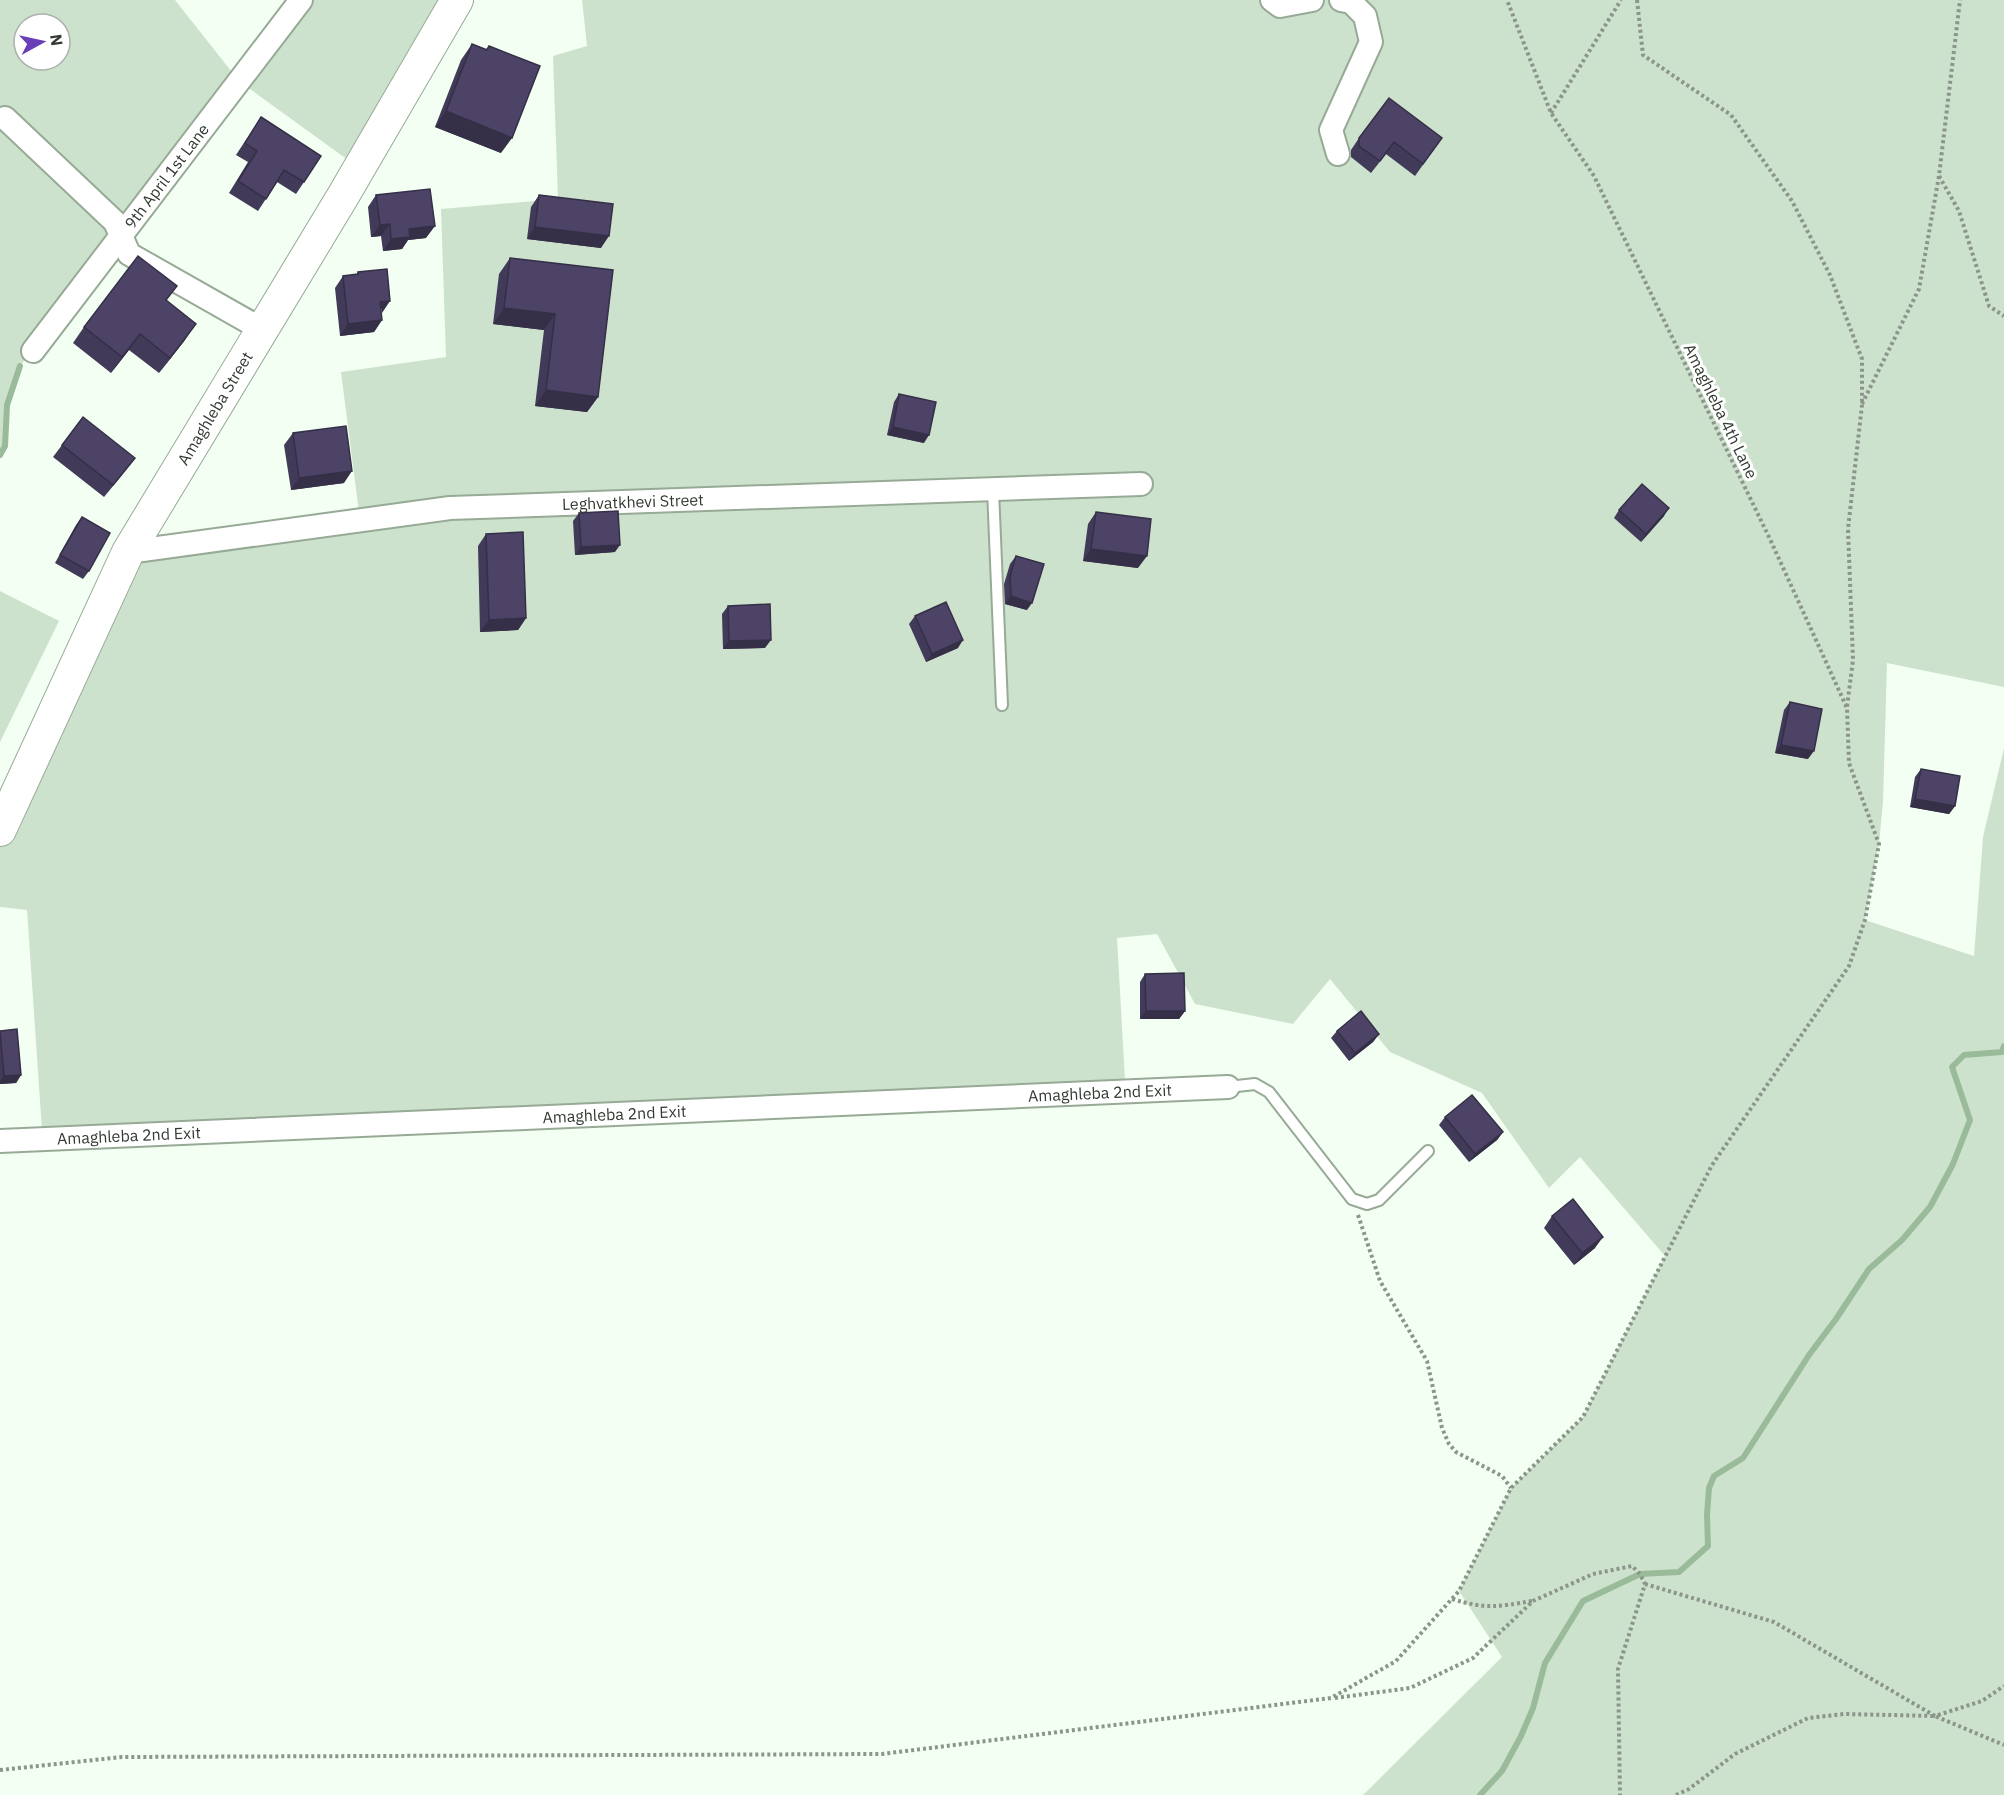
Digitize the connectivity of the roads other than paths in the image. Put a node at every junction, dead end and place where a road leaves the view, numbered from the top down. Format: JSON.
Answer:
{"nodes":[{"id":1,"x":301,"y":0,"type":"edge"},
{"id":2,"x":457,"y":0,"type":"edge"},
{"id":3,"x":1272,"y":0,"type":"edge"},
{"id":4,"x":1312,"y":0,"type":"edge"},
{"id":5,"x":1341,"y":0,"type":"edge"},
{"id":6,"x":5,"y":118,"type":"dead end"},
{"id":7,"x":1338,"y":154,"type":"dead end"},
{"id":8,"x":121,"y":235,"type":"junction"},
{"id":9,"x":262,"y":330,"type":"junction"},
{"id":10,"x":33,"y":351,"type":"dead end"},
{"id":11,"x":1141,"y":484,"type":"dead end"},
{"id":12,"x":993,"y":490,"type":"junction"},
{"id":13,"x":128,"y":552,"type":"junction"},
{"id":14,"x":1002,"y":705,"type":"dead end"},
{"id":15,"x":0,"y":830,"type":"edge"},
{"id":16,"x":1228,"y":1087,"type":"joint"},
{"id":17,"x":0,"y":1141,"type":"edge"},
{"id":18,"x":1428,"y":1151,"type":"dead end"}],
"edges":[{"from":1,"to":8,"type":"street","name":"9th April 1st Lane"},
{"from":2,"to":9,"type":"street","name":"Amaghleba Street"},
{"from":3,"to":4,"type":"street"},
{"from":5,"to":7,"type":"street"},
{"from":6,"to":8,"type":"street"},
{"from":8,"to":9,"type":"street"},
{"from":8,"to":10,"type":"street","name":"9th April 1st Lane"},
{"from":9,"to":13,"type":"street","name":"Amaghleba Street"},
{"from":11,"to":12,"type":"street","name":"Leghvatkhevi Street"},
{"from":12,"to":13,"type":"street","name":"Leghvatkhevi Street"},
{"from":12,"to":14,"type":"lane"},
{"from":13,"to":15,"type":"street","name":"Amaghleba Street"},
{"from":16,"to":17,"type":"street","name":"Amaghleba 2nd Exit"},
{"from":16,"to":18,"type":"lane"}]}
